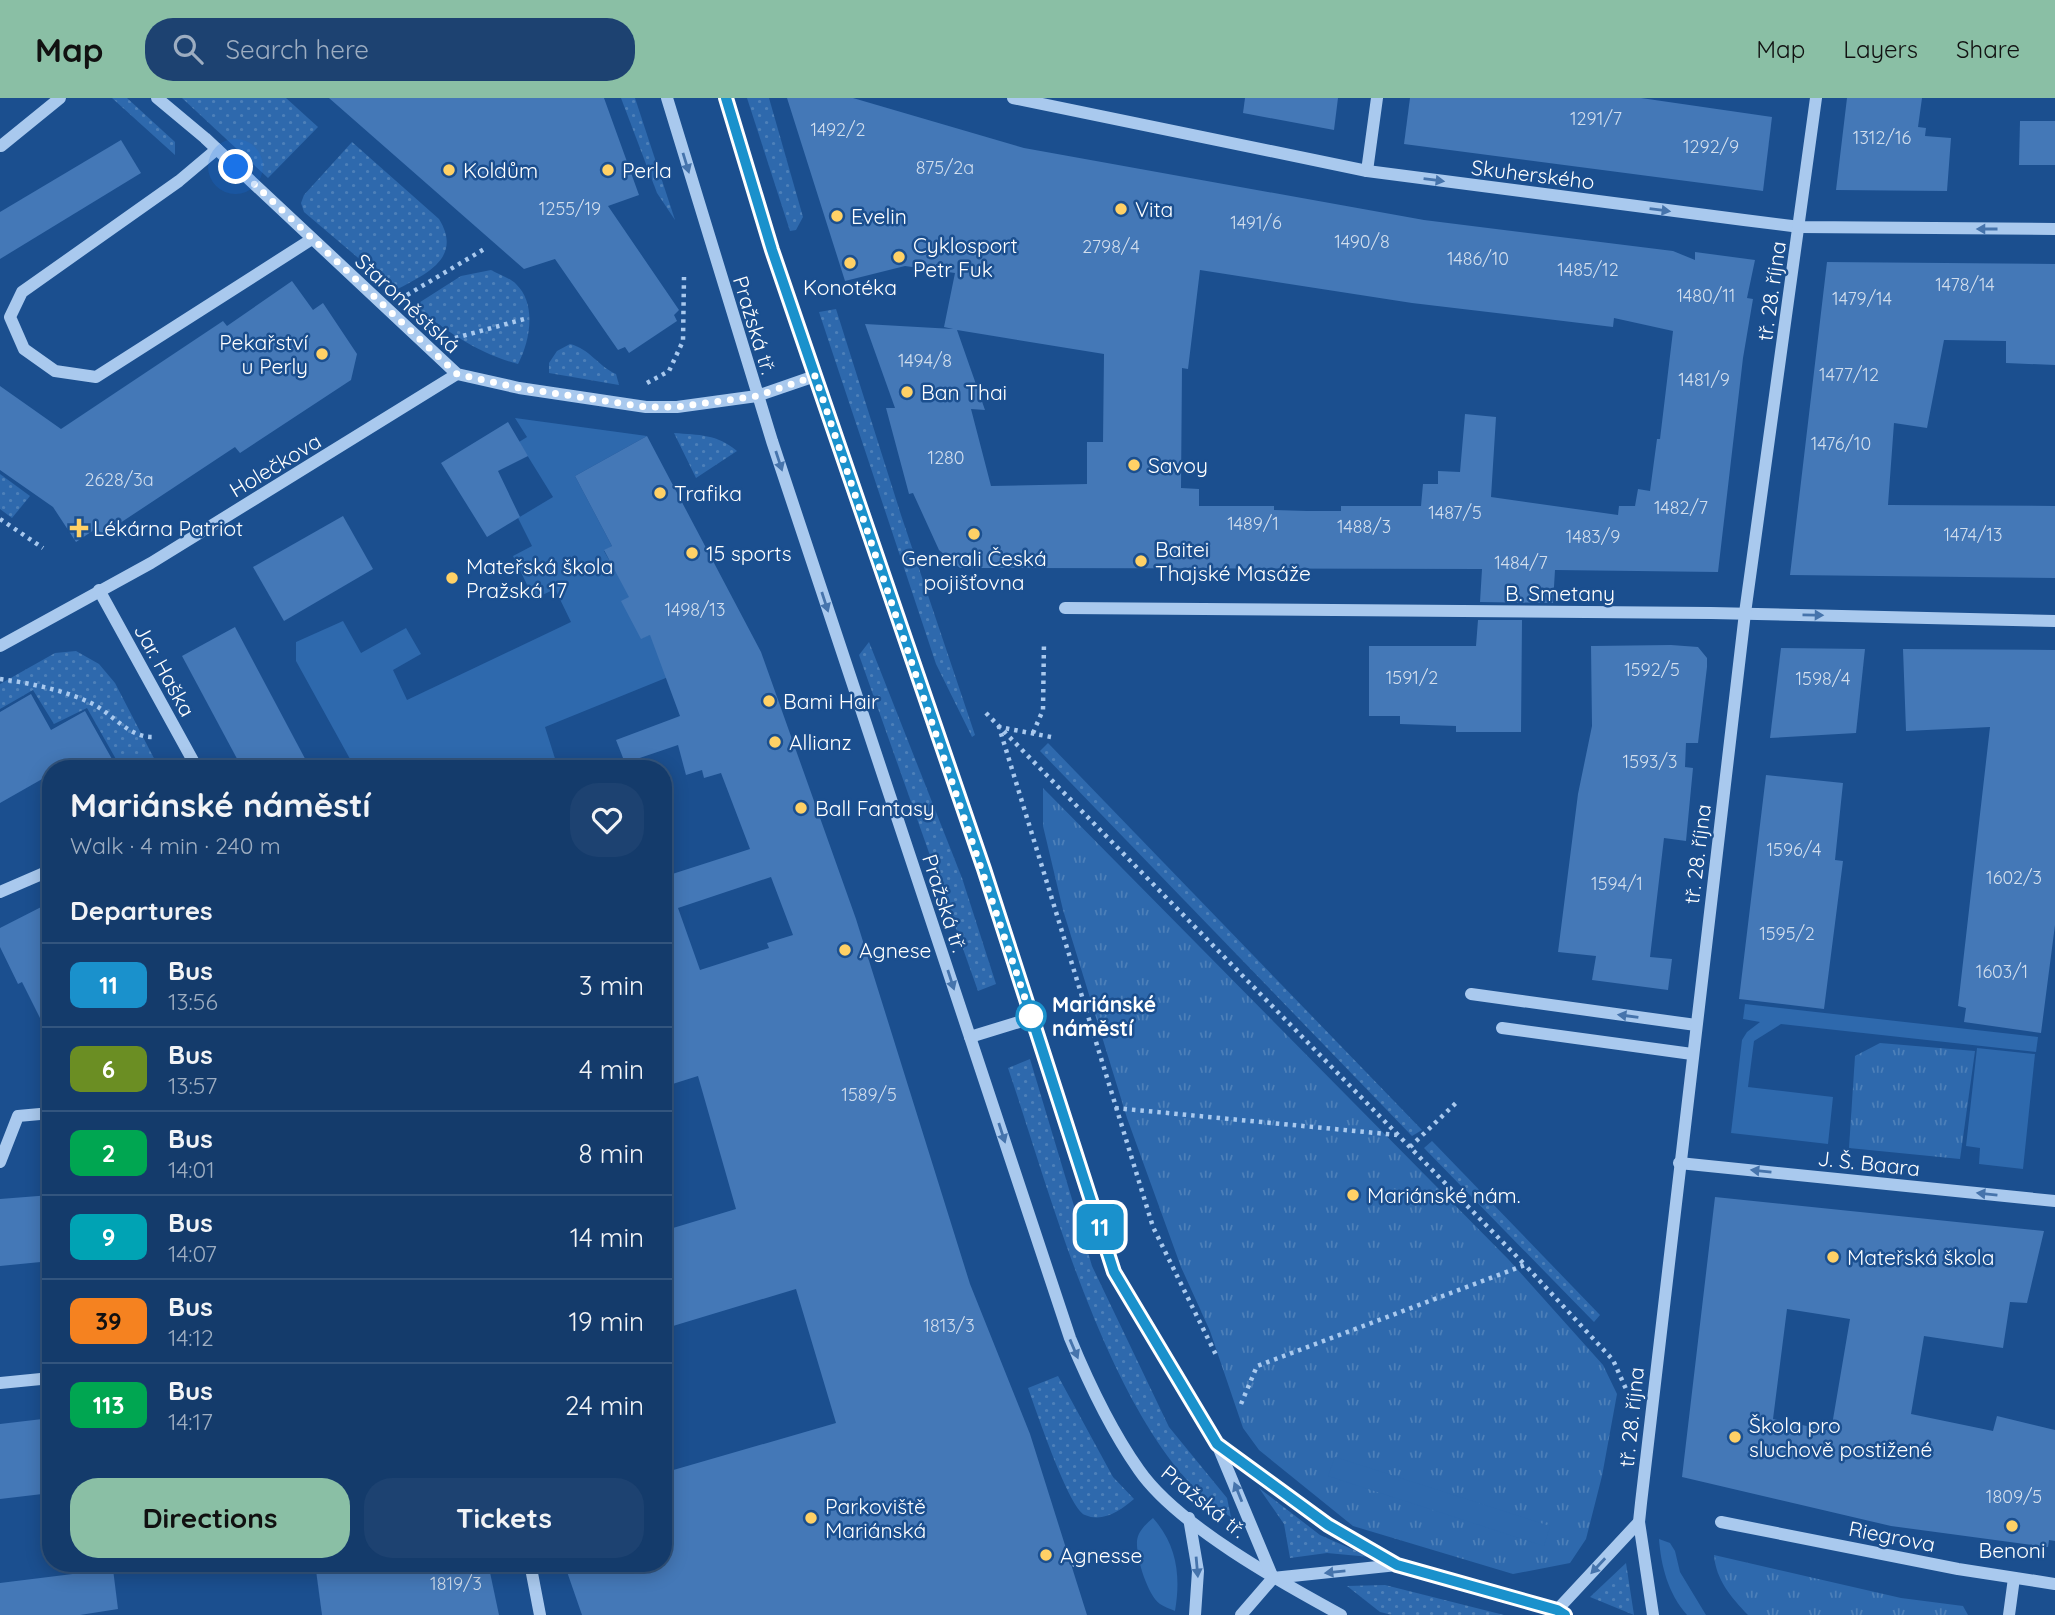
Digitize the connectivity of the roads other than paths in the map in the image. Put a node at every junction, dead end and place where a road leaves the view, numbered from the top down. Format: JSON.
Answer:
{"nodes":[{"id":1,"x":60,"y":98,"type":"edge"},
{"id":2,"x":157,"y":98,"type":"edge"},
{"id":3,"x":667,"y":98,"type":"edge"},
{"id":4,"x":726,"y":98,"type":"edge"},
{"id":5,"x":1013,"y":98,"type":"edge"},
{"id":6,"x":1377,"y":98,"type":"edge"},
{"id":7,"x":1816,"y":98,"type":"edge"},
{"id":8,"x":1,"y":146,"type":"edge"},
{"id":9,"x":216,"y":149,"type":"junction"},
{"id":10,"x":1367,"y":172,"type":"junction"},
{"id":11,"x":1800,"y":227,"type":"junction"},
{"id":12,"x":2055,"y":229,"type":"edge"},
{"id":13,"x":312,"y":239,"type":"junction"},
{"id":14,"x":457,"y":374,"type":"junction"},
{"id":15,"x":815,"y":376,"type":"junction"},
{"id":16,"x":757,"y":396,"type":"junction"},
{"id":17,"x":99,"y":590,"type":"junction"},
{"id":18,"x":1065,"y":608,"type":"dead end"},
{"id":19,"x":1745,"y":614,"type":"junction"},
{"id":20,"x":2055,"y":621,"type":"edge"},
{"id":21,"x":0,"y":646,"type":"edge"},
{"id":22,"x":193,"y":760,"type":"edge"},
{"id":23,"x":42,"y":874,"type":"edge"},
{"id":24,"x":0,"y":892,"type":"edge"},
{"id":25,"x":1471,"y":994,"type":"dead end"},
{"id":26,"x":1032,"y":1018,"type":"junction"},
{"id":27,"x":1696,"y":1025,"type":"junction"},
{"id":28,"x":1502,"y":1028,"type":"dead end"},
{"id":29,"x":970,"y":1037,"type":"junction"},
{"id":30,"x":1692,"y":1054,"type":"junction"},
{"id":31,"x":42,"y":1114,"type":"edge"},
{"id":32,"x":0,"y":1162,"type":"edge"},
{"id":33,"x":1679,"y":1163,"type":"junction"},
{"id":34,"x":2055,"y":1200,"type":"edge"},
{"id":35,"x":42,"y":1379,"type":"edge"},
{"id":36,"x":0,"y":1383,"type":"edge"},
{"id":37,"x":1217,"y":1444,"type":"junction"},
{"id":38,"x":1189,"y":1518,"type":"junction"},
{"id":39,"x":1721,"y":1521,"type":"dead end"},
{"id":40,"x":1639,"y":1522,"type":"junction"},
{"id":41,"x":1397,"y":1565,"type":"junction"},
{"id":42,"x":532,"y":1572,"type":"edge"},
{"id":43,"x":1273,"y":1578,"type":"junction"},
{"id":44,"x":2014,"y":1578,"type":"junction"},
{"id":45,"x":2055,"y":1584,"type":"edge"},
{"id":46,"x":1561,"y":1612,"type":"edge"},
{"id":47,"x":540,"y":1615,"type":"edge"},
{"id":48,"x":1195,"y":1615,"type":"edge"},
{"id":49,"x":1241,"y":1615,"type":"edge"},
{"id":50,"x":1341,"y":1615,"type":"edge"},
{"id":51,"x":1653,"y":1615,"type":"edge"},
{"id":52,"x":2009,"y":1615,"type":"edge"}],
"edges":[{"from":1,"to":8,"type":"street"},
{"from":2,"to":9,"type":"street","name":"Staroměstská"},
{"from":3,"to":16,"type":"street","name":"Pražská tř.","one_way":true},
{"from":4,"to":15,"type":"street","name":"Pražská tř."},
{"from":5,"to":10,"type":"street","name":"Skuherského"},
{"from":6,"to":10,"type":"street"},
{"from":7,"to":11,"type":"street","name":"tř. 28. října"},
{"from":9,"to":13,"type":"street","name":"Staroměstská"},
{"from":9,"to":13,"type":"street"},
{"from":10,"to":11,"type":"street","name":"Skuherského","one_way":true},
{"from":12,"to":11,"type":"street","name":"Skuherského","one_way":true},
{"from":11,"to":19,"type":"street","name":"tř. 28. října"},
{"from":13,"to":14,"type":"street","name":"Staroměstská"},
{"from":14,"to":16,"type":"street","name":"Staroměstská"},
{"from":14,"to":17,"type":"street","name":"Holečkova"},
{"from":15,"to":16,"type":"street","name":"Staroměstská"},
{"from":15,"to":26,"type":"street","name":"Pražská tř."},
{"from":16,"to":29,"type":"street","name":"Pražská tř.","one_way":true},
{"from":17,"to":21,"type":"street","name":"Holečkova"},
{"from":17,"to":22,"type":"street","name":"Jar. Haška"},
{"from":18,"to":19,"type":"street","name":"B. Smetany"},
{"from":19,"to":20,"type":"street","name":"B. Smetany","one_way":true},
{"from":19,"to":27,"type":"street","name":"tř. 28. října"},
{"from":23,"to":24,"type":"street"},
{"from":27,"to":25,"type":"street","one_way":true},
{"from":26,"to":29,"type":"street"},
{"from":26,"to":37,"type":"street","name":"Pražská tř."},
{"from":27,"to":30,"type":"street","name":"tř. 28. října"},
{"from":28,"to":30,"type":"street"},
{"from":29,"to":38,"type":"street","name":"Pražská tř.","one_way":true},
{"from":30,"to":33,"type":"street","name":"tř. 28. října"},
{"from":31,"to":32,"type":"street"},
{"from":34,"to":33,"type":"street","name":"J. Š. Baara","one_way":true},
{"from":33,"to":40,"type":"street","name":"tř. 28. října"},
{"from":35,"to":36,"type":"street"},
{"from":37,"to":41,"type":"street"},
{"from":43,"to":37,"type":"street","one_way":true},
{"from":38,"to":43,"type":"street","name":"Pražská tř."},
{"from":38,"to":48,"type":"street","one_way":true},
{"from":39,"to":44,"type":"street","name":"Riegrova"},
{"from":40,"to":46,"type":"street","one_way":true},
{"from":40,"to":51,"type":"street","name":"tř. 28. října"},
{"from":41,"to":43,"type":"street","one_way":true},
{"from":41,"to":46,"type":"street"},
{"from":42,"to":47,"type":"street"},
{"from":43,"to":49,"type":"street"},
{"from":43,"to":50,"type":"street","name":"Pražská tř."},
{"from":44,"to":45,"type":"street","name":"Riegrova"},
{"from":44,"to":52,"type":"street"}]}
